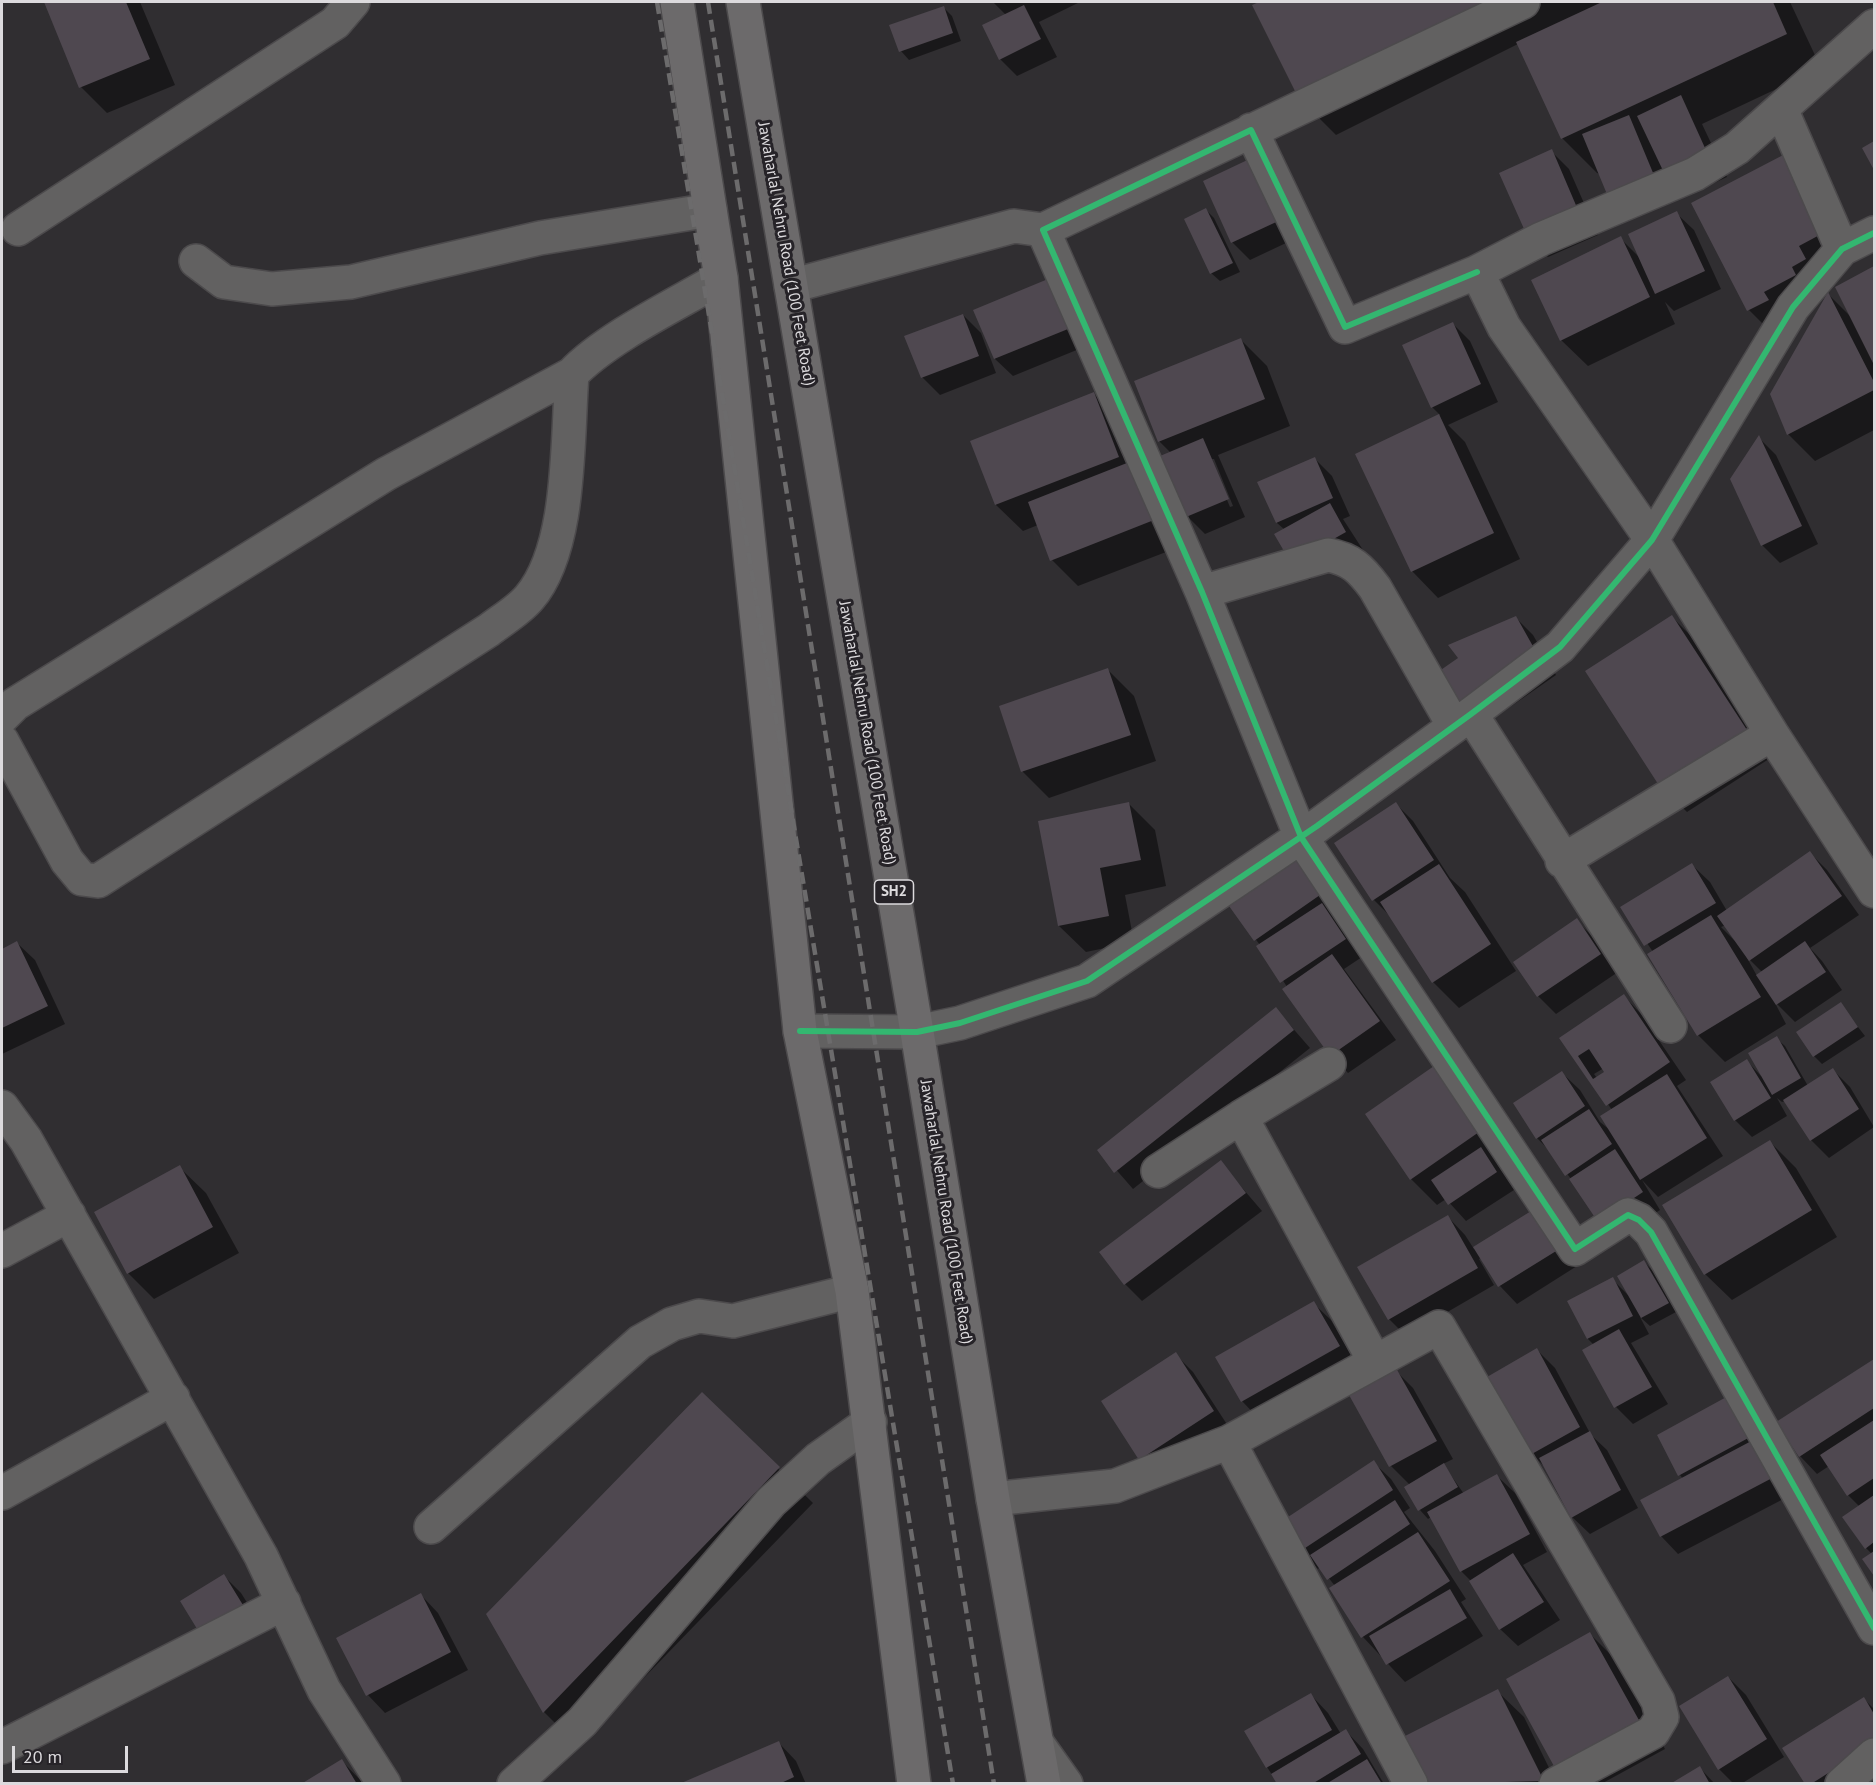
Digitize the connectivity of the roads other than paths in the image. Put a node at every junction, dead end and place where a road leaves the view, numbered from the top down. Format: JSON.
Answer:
{"nodes":[{"id":1,"x":353,"y":2,"type":"edge"},
{"id":2,"x":676,"y":2,"type":"edge"},
{"id":3,"x":743,"y":2,"type":"edge"},
{"id":4,"x":1523,"y":2,"type":"edge"},
{"id":5,"x":1875,"y":26,"type":"edge"},
{"id":6,"x":1781,"y":109,"type":"junction"},
{"id":7,"x":1251,"y":130,"type":"junction"},
{"id":8,"x":710,"y":210,"type":"junction"},
{"id":9,"x":18,"y":229,"type":"dead end"},
{"id":10,"x":1043,"y":230,"type":"junction"},
{"id":11,"x":1875,"y":232,"type":"edge"},
{"id":12,"x":1842,"y":249,"type":"junction"},
{"id":13,"x":196,"y":261,"type":"dead end"},
{"id":14,"x":1477,"y":272,"type":"junction"},
{"id":15,"x":721,"y":278,"type":"junction"},
{"id":16,"x":791,"y":286,"type":"junction"},
{"id":17,"x":572,"y":374,"type":"junction"},
{"id":18,"x":1652,"y":540,"type":"junction"},
{"id":19,"x":1202,"y":592,"type":"junction"},
{"id":20,"x":2,"y":717,"type":"edge"},
{"id":21,"x":1463,"y":720,"type":"junction"},
{"id":22,"x":1772,"y":734,"type":"junction"},
{"id":23,"x":2,"y":741,"type":"edge"},
{"id":24,"x":1301,"y":837,"type":"junction"},
{"id":25,"x":1865,"y":853,"type":"edge"},
{"id":26,"x":1562,"y":861,"type":"junction"},
{"id":27,"x":1875,"y":891,"type":"edge"},
{"id":28,"x":1670,"y":1026,"type":"dead end"},
{"id":29,"x":800,"y":1031,"type":"junction"},
{"id":30,"x":917,"y":1032,"type":"junction"},
{"id":31,"x":1329,"y":1064,"type":"dead end"},
{"id":32,"x":2,"y":1107,"type":"edge"},
{"id":33,"x":1240,"y":1118,"type":"junction"},
{"id":34,"x":1158,"y":1171,"type":"dead end"},
{"id":35,"x":69,"y":1215,"type":"junction"},
{"id":36,"x":2,"y":1251,"type":"edge"},
{"id":37,"x":852,"y":1291,"type":"junction"},
{"id":38,"x":1375,"y":1362,"type":"junction"},
{"id":39,"x":172,"y":1398,"type":"junction"},
{"id":40,"x":870,"y":1422,"type":"junction"},
{"id":41,"x":1229,"y":1442,"type":"junction"},
{"id":42,"x":2,"y":1493,"type":"edge"},
{"id":43,"x":993,"y":1499,"type":"junction"},
{"id":44,"x":431,"y":1527,"type":"dead end"},
{"id":45,"x":284,"y":1603,"type":"junction"},
{"id":46,"x":1875,"y":1628,"type":"edge"},
{"id":47,"x":1039,"y":1746,"type":"junction"},
{"id":48,"x":2,"y":1747,"type":"edge"},
{"id":49,"x":1875,"y":1755,"type":"edge"},
{"id":50,"x":384,"y":1784,"type":"edge"},
{"id":51,"x":514,"y":1784,"type":"edge"},
{"id":52,"x":914,"y":1784,"type":"edge"},
{"id":53,"x":1044,"y":1784,"type":"edge"},
{"id":54,"x":1066,"y":1784,"type":"edge"},
{"id":55,"x":1411,"y":1784,"type":"edge"},
{"id":56,"x":1556,"y":1784,"type":"edge"},
{"id":57,"x":1842,"y":1784,"type":"edge"}],
"edges":[{"from":1,"to":9,"type":"street"},
{"from":2,"to":8,"type":"main road"},
{"from":3,"to":16,"type":"main road","name":"Jawaharlal Nehru Road (100 Feet Road)","number":"SH2"},
{"from":4,"to":7,"type":"street"},
{"from":5,"to":6,"type":"street"},
{"from":6,"to":12,"type":"street"},
{"from":6,"to":14,"type":"street"},
{"from":7,"to":10,"type":"street"},
{"from":7,"to":14,"type":"street"},
{"from":8,"to":13,"type":"street"},
{"from":8,"to":15,"type":"main road"},
{"from":10,"to":16,"type":"street"},
{"from":10,"to":19,"type":"street"},
{"from":11,"to":12,"type":"street"},
{"from":12,"to":18,"type":"street"},
{"from":14,"to":18,"type":"street"},
{"from":15,"to":17,"type":"street"},
{"from":15,"to":29,"type":"main road"},
{"from":16,"to":30,"type":"main road","name":"Jawaharlal Nehru Road (100 Feet Road)","number":"SH2"},
{"from":17,"to":20,"type":"street"},
{"from":17,"to":23,"type":"street"},
{"from":18,"to":21,"type":"street"},
{"from":18,"to":22,"type":"street"},
{"from":19,"to":21,"type":"street"},
{"from":19,"to":24,"type":"street"},
{"from":21,"to":24,"type":"street"},
{"from":21,"to":26,"type":"street"},
{"from":22,"to":25,"type":"street"},
{"from":22,"to":26,"type":"street"},
{"from":24,"to":30,"type":"street"},
{"from":24,"to":46,"type":"street"},
{"from":25,"to":27,"type":"street"},
{"from":26,"to":28,"type":"street"},
{"from":29,"to":30,"type":"street"},
{"from":29,"to":37,"type":"main road"},
{"from":30,"to":43,"type":"main road","name":"Jawaharlal Nehru Road (100 Feet Road)","number":"SH2"},
{"from":31,"to":33,"type":"street"},
{"from":32,"to":35,"type":"street"},
{"from":33,"to":34,"type":"street"},
{"from":33,"to":38,"type":"street"},
{"from":35,"to":36,"type":"street"},
{"from":35,"to":39,"type":"street"},
{"from":37,"to":40,"type":"main road"},
{"from":37,"to":44,"type":"street"},
{"from":38,"to":41,"type":"street"},
{"from":38,"to":56,"type":"street"},
{"from":39,"to":42,"type":"street"},
{"from":39,"to":45,"type":"street"},
{"from":40,"to":51,"type":"street"},
{"from":40,"to":52,"type":"main road"},
{"from":41,"to":43,"type":"street"},
{"from":41,"to":55,"type":"street"},
{"from":43,"to":47,"type":"main road","name":"Jawaharlal Nehru Road (100 Feet Road)","number":"SH2"},
{"from":45,"to":48,"type":"street"},
{"from":45,"to":50,"type":"street"},
{"from":47,"to":53,"type":"main road","name":"Jawaharlal Nehru Road (100 Feet Road)","number":"SH2"},
{"from":47,"to":54,"type":"street"},
{"from":49,"to":57,"type":"street"}]}
